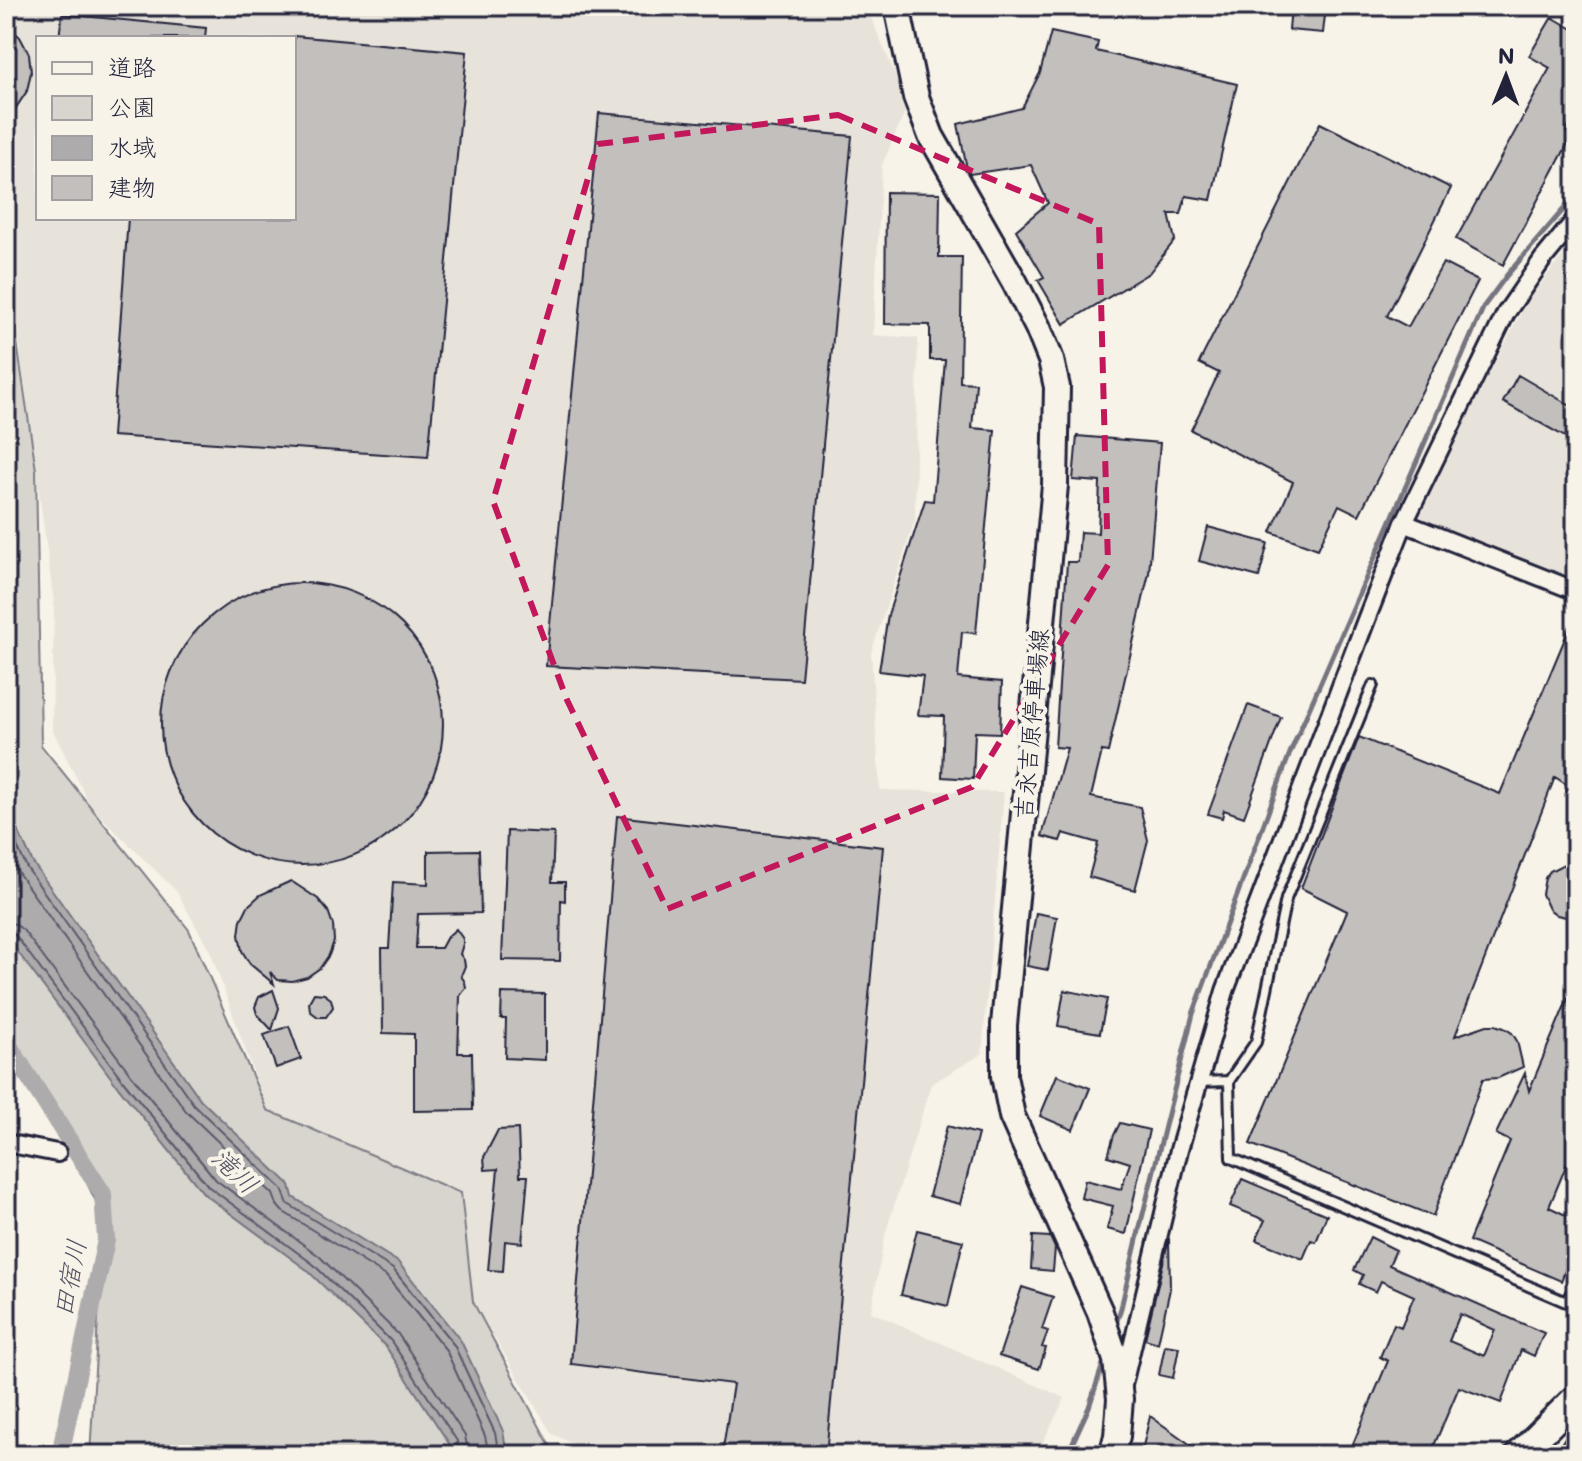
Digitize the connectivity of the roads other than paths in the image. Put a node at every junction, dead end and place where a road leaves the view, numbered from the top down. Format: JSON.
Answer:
{"nodes":[{"id":1,"x":897,"y":6,"type":"edge"},
{"id":2,"x":1576,"y":219,"type":"edge"},
{"id":3,"x":1404,"y":523,"type":"junction"},
{"id":4,"x":1576,"y":591,"type":"edge"},
{"id":5,"x":1373,"y":685,"type":"dead end"},
{"id":6,"x":1229,"y":1081,"type":"junction"},
{"id":7,"x":1198,"y":1082,"type":"junction"},
{"id":8,"x":6,"y":1143,"type":"edge"},
{"id":9,"x":57,"y":1153,"type":"dead end"},
{"id":10,"x":1576,"y":1284,"type":"edge"},
{"id":11,"x":1576,"y":1398,"type":"edge"},
{"id":12,"x":1120,"y":1399,"type":"junction"},
{"id":13,"x":1112,"y":1455,"type":"edge"},
{"id":14,"x":1519,"y":1455,"type":"edge"}],
"edges":[{"from":1,"to":12,"type":"main road","name":"吉永吉原停車場線"},
{"from":2,"to":3,"type":"street"},
{"from":3,"to":4,"type":"street"},
{"from":3,"to":7,"type":"street"},
{"from":5,"to":6,"type":"lane"},
{"from":6,"to":7,"type":"lane"},
{"from":6,"to":10,"type":"lane"},
{"from":7,"to":12,"type":"street"},
{"from":8,"to":9,"type":"street"},
{"from":11,"to":14,"type":"main road"},
{"from":12,"to":13,"type":"main road","name":"吉永吉原停車場線"}]}
